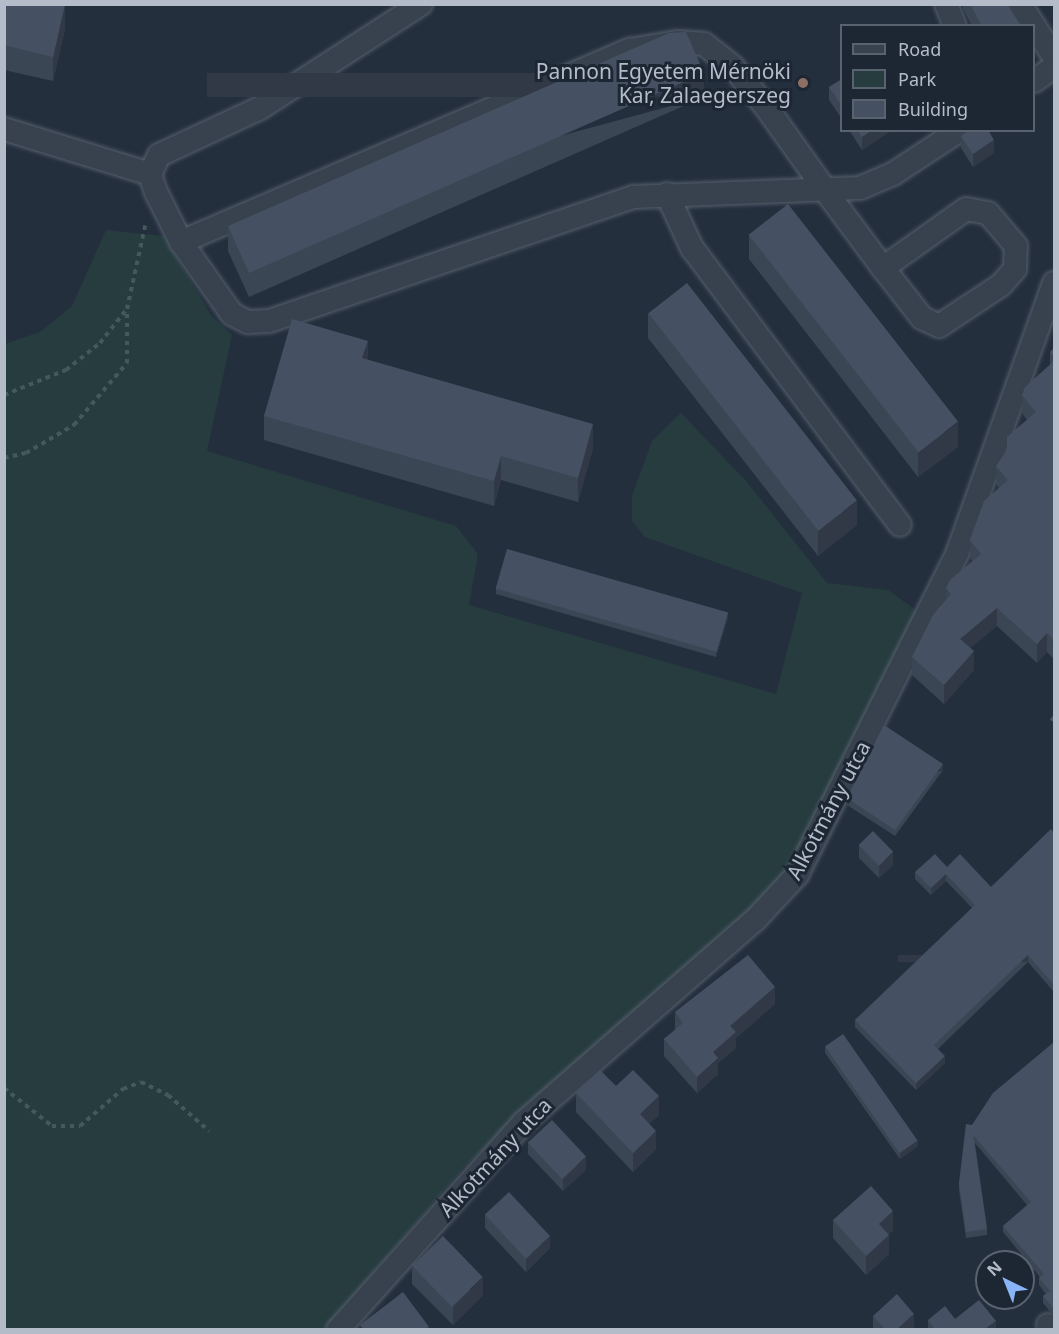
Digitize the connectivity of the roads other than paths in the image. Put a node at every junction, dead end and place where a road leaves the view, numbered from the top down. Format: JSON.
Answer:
{"nodes":[{"id":1,"x":421,"y":4,"type":"edge"},
{"id":2,"x":946,"y":4,"type":"edge"},
{"id":3,"x":1020,"y":4,"type":"edge"},
{"id":4,"x":954,"y":24,"type":"edge"},
{"id":5,"x":1033,"y":24,"type":"edge"},
{"id":6,"x":1035,"y":27,"type":"edge"},
{"id":7,"x":1054,"y":57,"type":"edge"},
{"id":8,"x":1054,"y":67,"type":"edge"},
{"id":9,"x":1035,"y":80,"type":"edge"},
{"id":10,"x":4,"y":129,"type":"edge"},
{"id":11,"x":957,"y":132,"type":"edge"},
{"id":12,"x":153,"y":183,"type":"junction"},
{"id":13,"x":667,"y":194,"type":"junction"},
{"id":14,"x":828,"y":194,"type":"junction"},
{"id":15,"x":181,"y":242,"type":"junction"},
{"id":16,"x":884,"y":268,"type":"junction"},
{"id":17,"x":1054,"y":283,"type":"edge"},
{"id":18,"x":900,"y":525,"type":"dead end"},
{"id":19,"x":338,"y":1329,"type":"edge"}],
"edges":[{"from":1,"to":12,"type":"street"},
{"from":2,"to":4,"type":"street"},
{"from":3,"to":5,"type":"street"},
{"from":6,"to":7,"type":"street"},
{"from":8,"to":9,"type":"street"},
{"from":10,"to":12,"type":"street"},
{"from":11,"to":14,"type":"street"},
{"from":12,"to":15,"type":"street"},
{"from":13,"to":14,"type":"street"},
{"from":13,"to":15,"type":"street"},
{"from":13,"to":18,"type":"street"},
{"from":14,"to":15,"type":"street"},
{"from":14,"to":16,"type":"street"},
{"from":16,"to":16,"type":"street"},
{"from":17,"to":19,"type":"street","name":"Alkotmány utca"}]}
